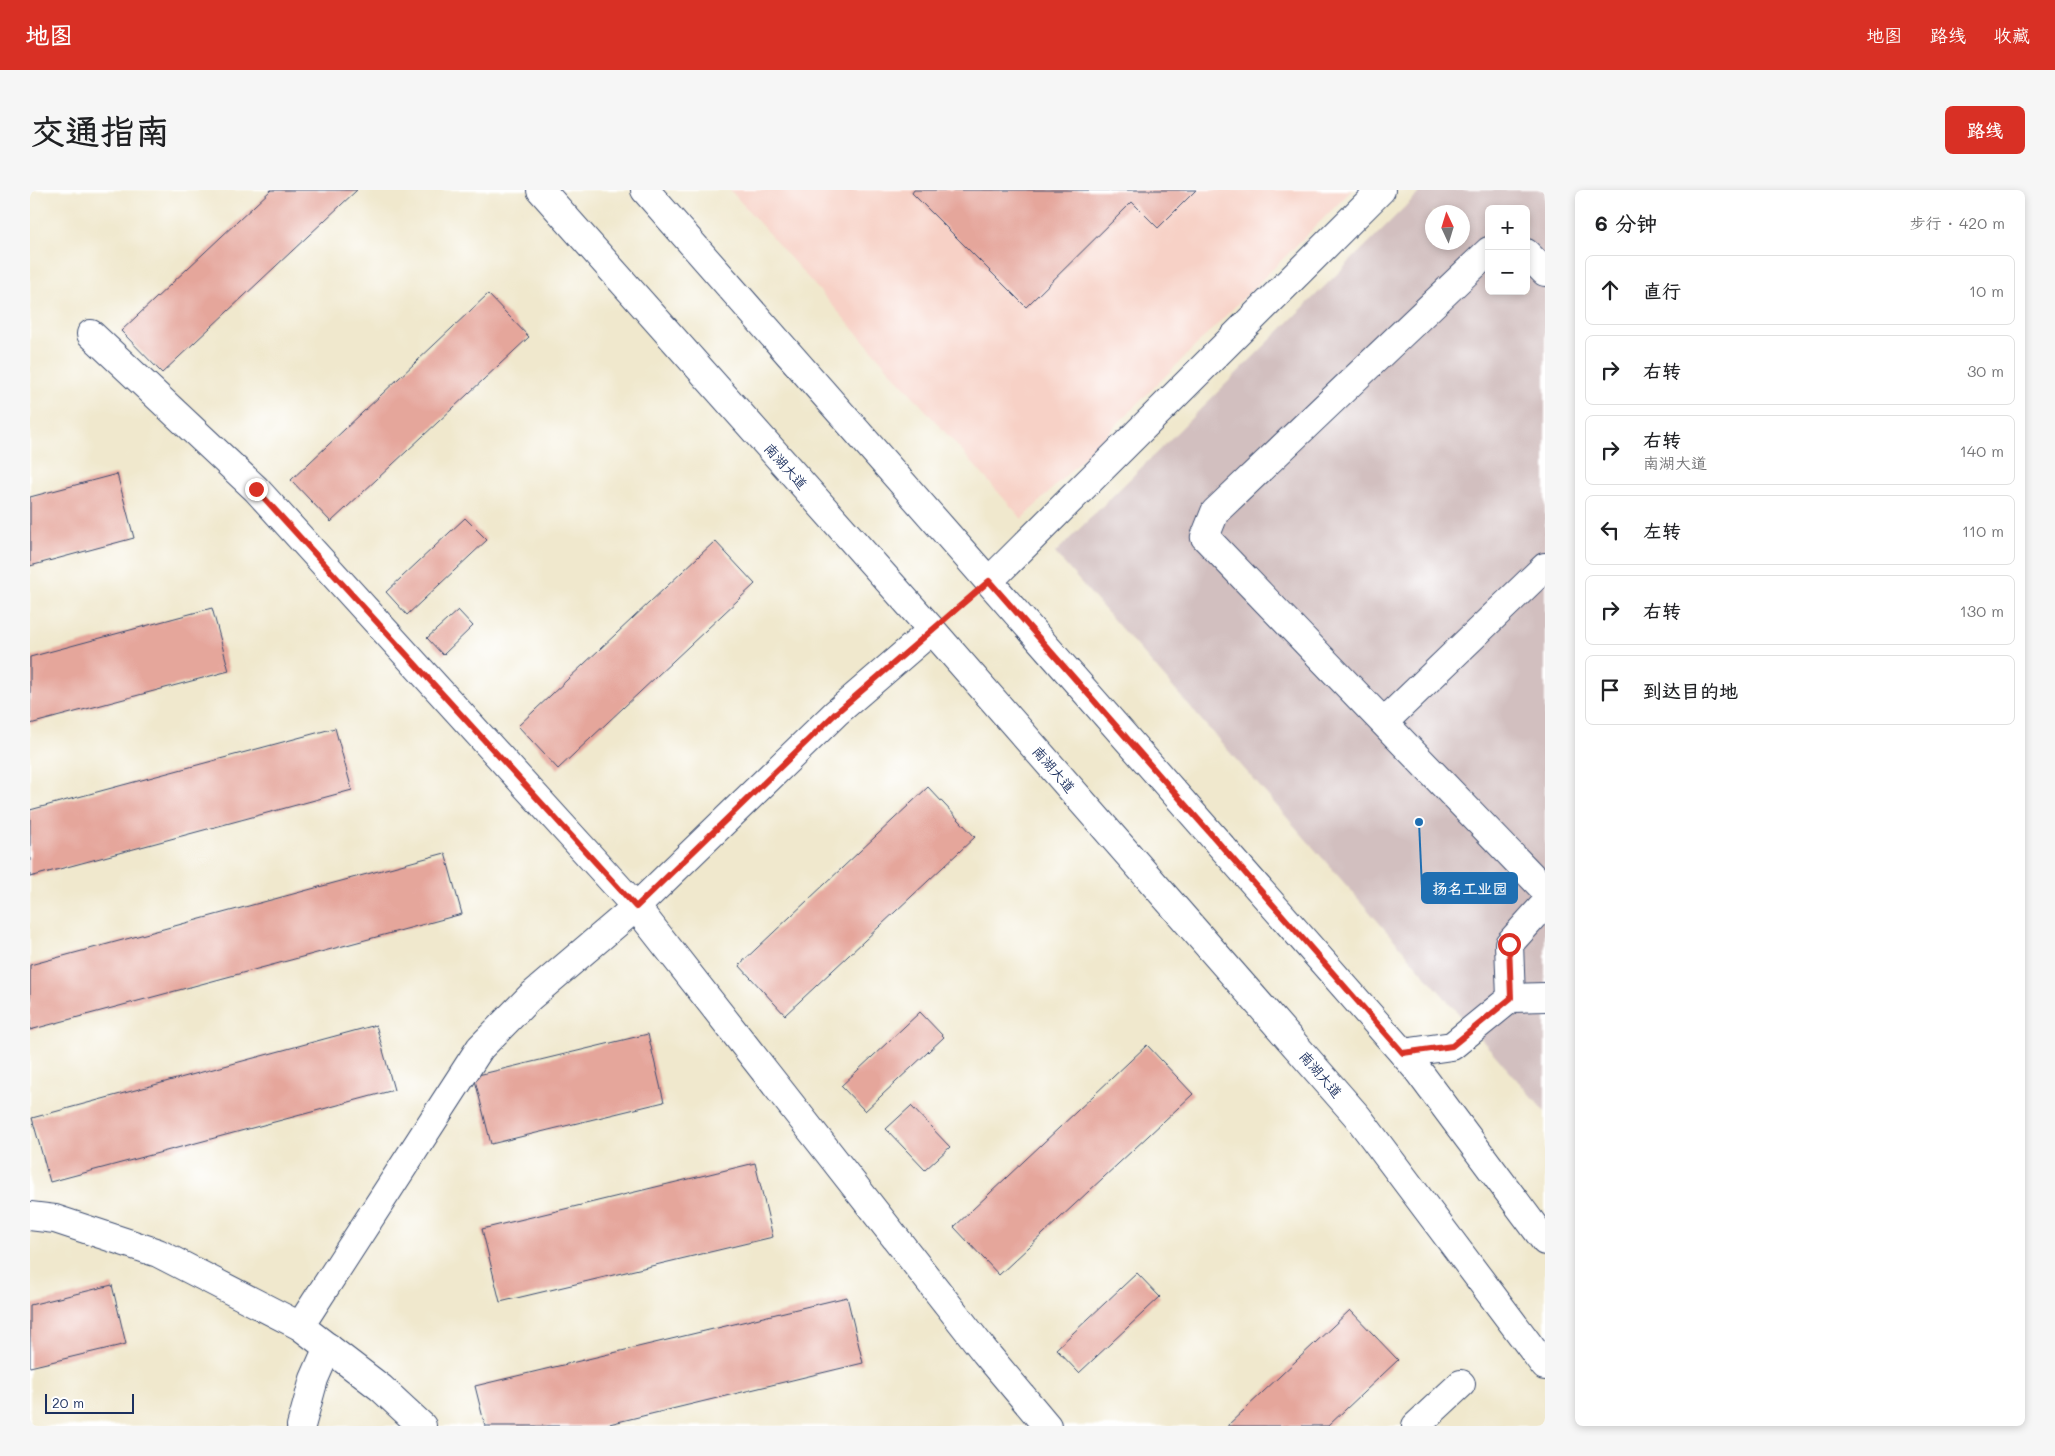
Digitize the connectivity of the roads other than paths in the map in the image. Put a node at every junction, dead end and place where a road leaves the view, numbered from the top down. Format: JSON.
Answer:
{"nodes":[{"id":1,"x":541,"y":190,"type":"edge"},
{"id":2,"x":645,"y":190,"type":"edge"},
{"id":3,"x":1382,"y":190,"type":"edge"},
{"id":4,"x":1485,"y":255,"type":"edge"},
{"id":5,"x":1530,"y":257,"type":"edge"},
{"id":6,"x":1545,"y":272,"type":"edge"},
{"id":7,"x":92,"y":334,"type":"dead end"},
{"id":8,"x":1545,"y":567,"type":"edge"},
{"id":9,"x":989,"y":581,"type":"junction"},
{"id":10,"x":932,"y":630,"type":"junction"},
{"id":11,"x":1384,"y":722,"type":"junction"},
{"id":12,"x":1545,"y":890,"type":"edge"},
{"id":13,"x":1545,"y":904,"type":"edge"},
{"id":14,"x":636,"y":907,"type":"junction"},
{"id":15,"x":1545,"y":997,"type":"edge"},
{"id":16,"x":1511,"y":998,"type":"junction"},
{"id":17,"x":1403,"y":1053,"type":"junction"},
{"id":18,"x":30,"y":1216,"type":"edge"},
{"id":19,"x":1545,"y":1241,"type":"edge"},
{"id":20,"x":300,"y":1326,"type":"junction"},
{"id":21,"x":328,"y":1347,"type":"junction"},
{"id":22,"x":1545,"y":1366,"type":"edge"},
{"id":23,"x":1461,"y":1384,"type":"dead end"},
{"id":24,"x":301,"y":1426,"type":"edge"},
{"id":25,"x":422,"y":1426,"type":"edge"},
{"id":26,"x":1047,"y":1426,"type":"edge"},
{"id":27,"x":1416,"y":1426,"type":"edge"}],
"edges":[{"from":1,"to":10,"type":"street","name":"南湖大道"},
{"from":2,"to":9,"type":"street"},
{"from":3,"to":9,"type":"street"},
{"from":4,"to":11,"type":"street"},
{"from":5,"to":6,"type":"street"},
{"from":7,"to":14,"type":"street"},
{"from":8,"to":11,"type":"street"},
{"from":9,"to":17,"type":"street"},
{"from":10,"to":14,"type":"street"},
{"from":10,"to":22,"type":"street","name":"南湖大道"},
{"from":11,"to":12,"type":"street"},
{"from":13,"to":16,"type":"street"},
{"from":14,"to":20,"type":"street"},
{"from":14,"to":26,"type":"street"},
{"from":15,"to":16,"type":"street"},
{"from":16,"to":17,"type":"street"},
{"from":17,"to":19,"type":"street"},
{"from":18,"to":20,"type":"street"},
{"from":20,"to":21,"type":"street"},
{"from":21,"to":24,"type":"street"},
{"from":21,"to":25,"type":"street"},
{"from":23,"to":27,"type":"street"}]}
